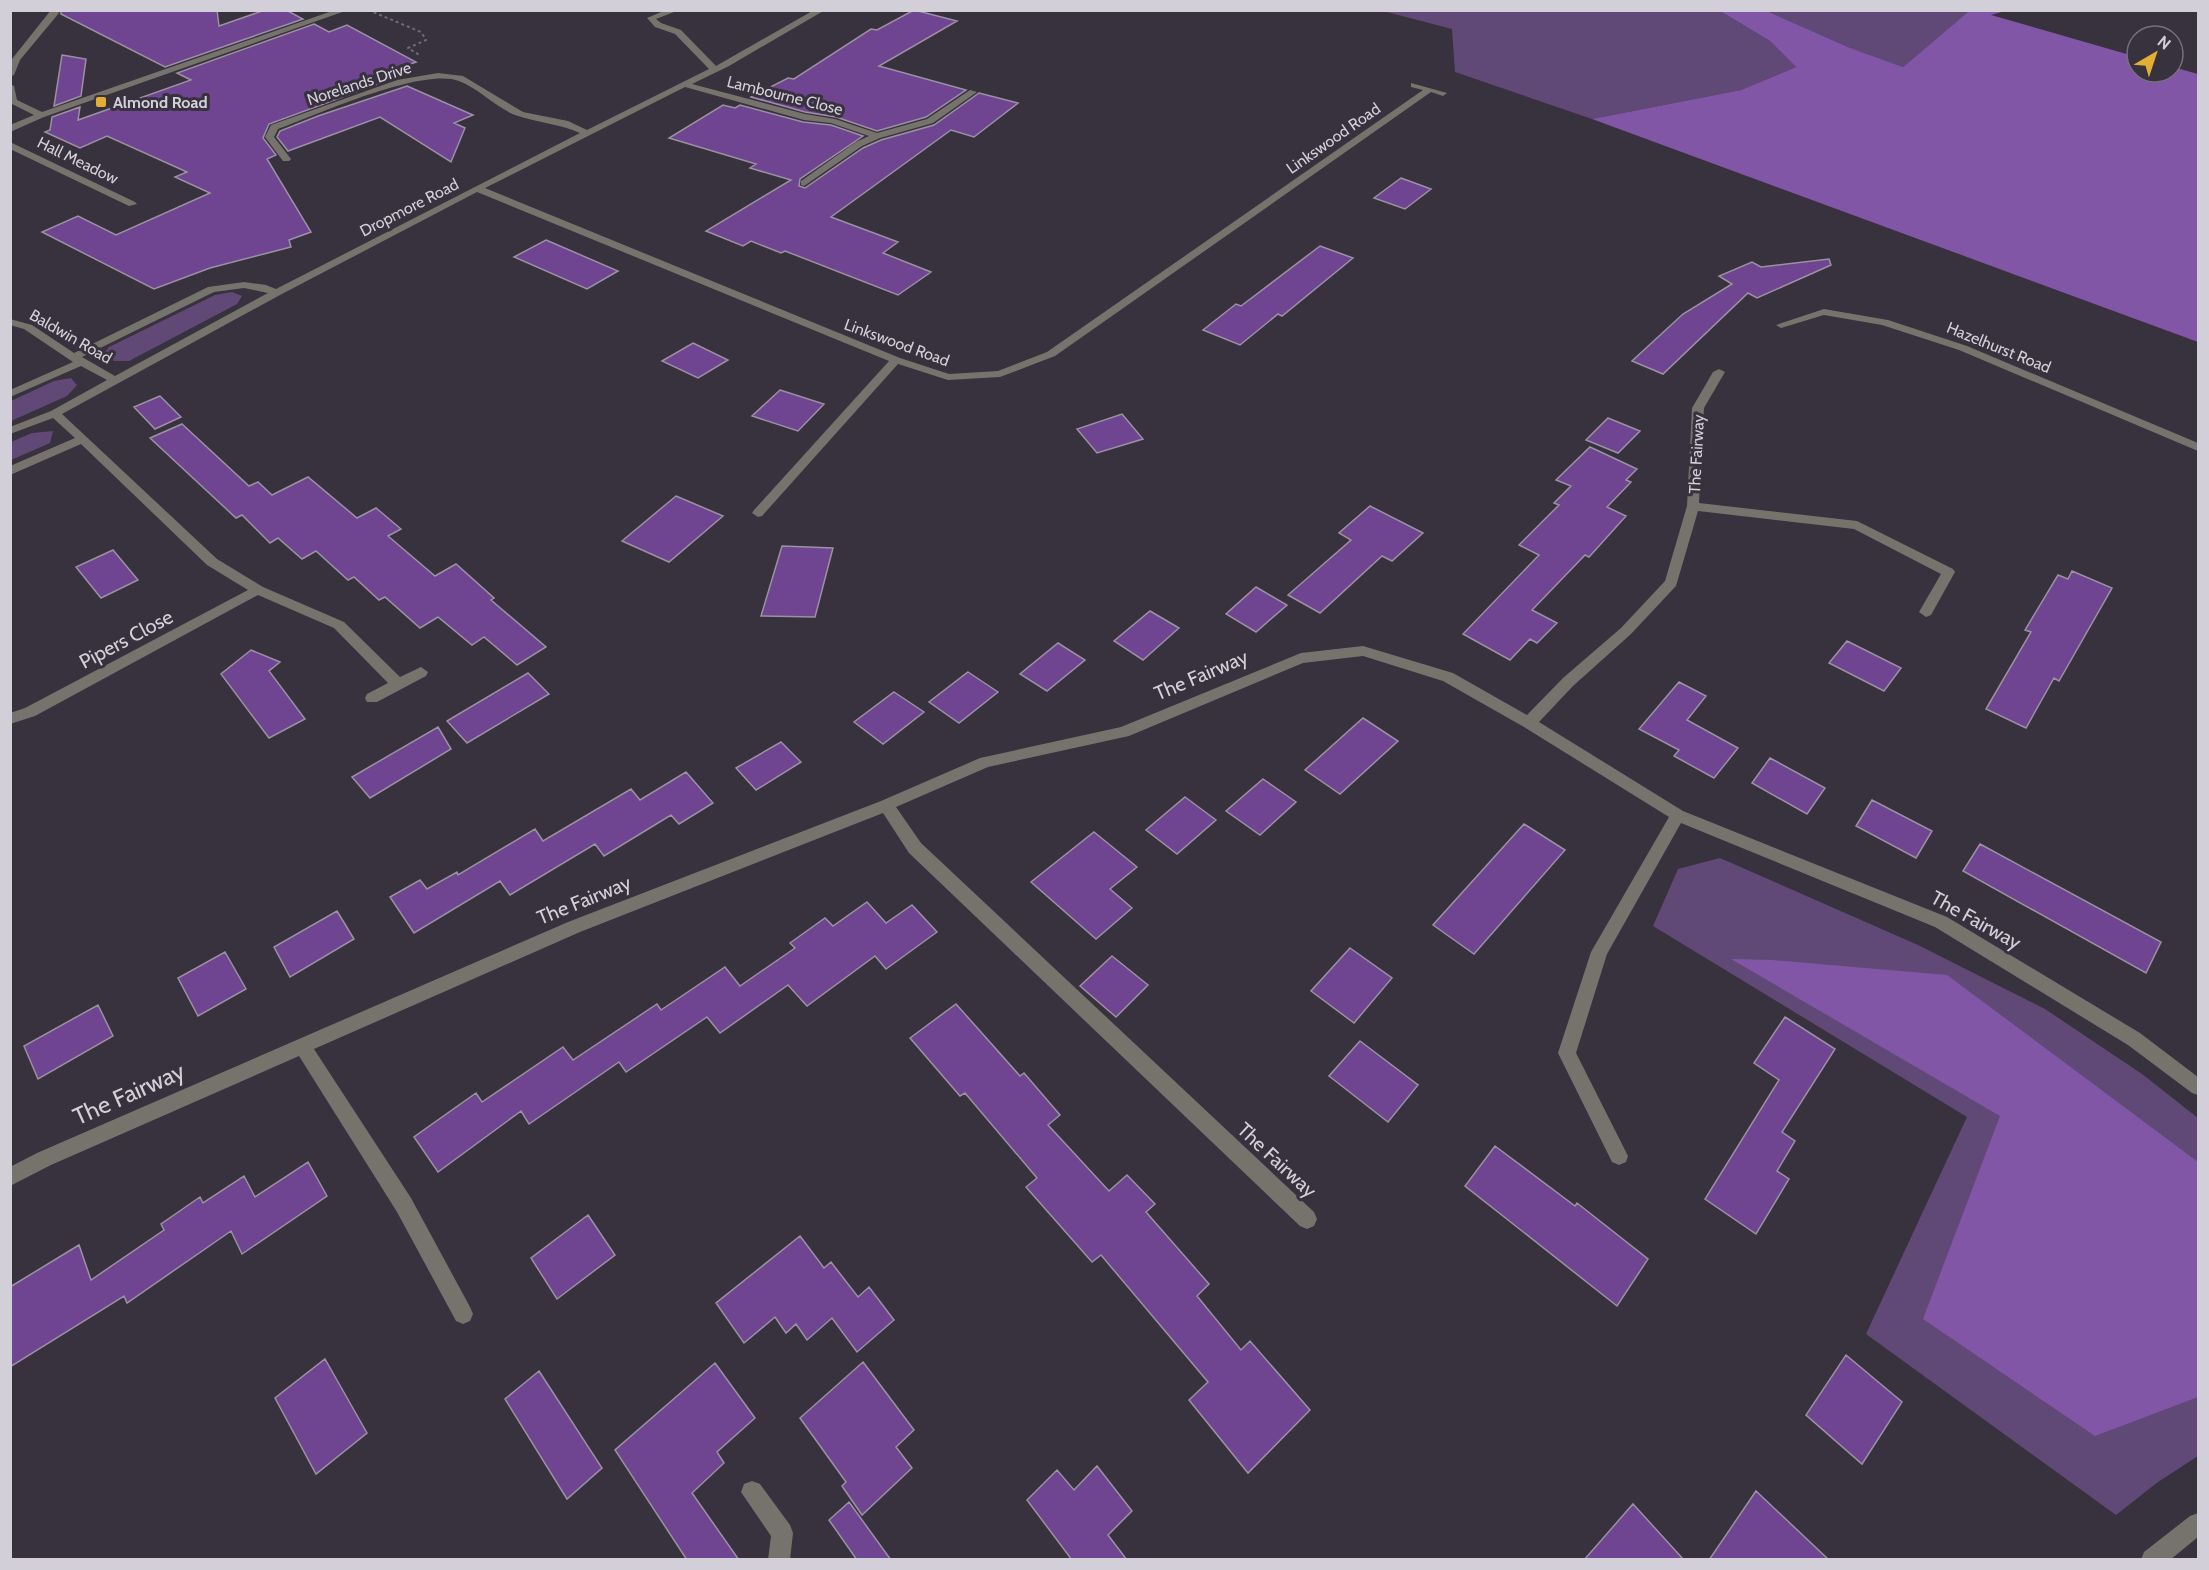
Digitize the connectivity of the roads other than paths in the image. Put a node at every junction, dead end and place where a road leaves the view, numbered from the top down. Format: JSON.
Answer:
{"nodes":[{"id":1,"x":55,"y":10,"type":"edge"},
{"id":2,"x":344,"y":10,"type":"edge"},
{"id":3,"x":675,"y":10,"type":"edge"},
{"id":4,"x":821,"y":10,"type":"edge"},
{"id":5,"x":715,"y":70,"type":"junction"},
{"id":6,"x":10,"y":75,"type":"edge"},
{"id":7,"x":686,"y":85,"type":"junction"},
{"id":8,"x":1414,"y":85,"type":"dead end"},
{"id":9,"x":10,"y":86,"type":"edge"},
{"id":10,"x":1429,"y":90,"type":"junction"},
{"id":11,"x":973,"y":92,"type":"dead end"},
{"id":12,"x":1443,"y":93,"type":"dead end"},
{"id":13,"x":41,"y":115,"type":"junction"},
{"id":14,"x":10,"y":129,"type":"edge"},
{"id":15,"x":589,"y":134,"type":"junction"},
{"id":16,"x":877,"y":136,"type":"junction"},
{"id":17,"x":10,"y":145,"type":"edge"},
{"id":18,"x":286,"y":159,"type":"dead end"},
{"id":19,"x":804,"y":183,"type":"dead end"},
{"id":20,"x":477,"y":189,"type":"junction"},
{"id":21,"x":132,"y":204,"type":"dead end"},
{"id":22,"x":276,"y":293,"type":"junction"},
{"id":23,"x":10,"y":322,"type":"edge"},
{"id":24,"x":1781,"y":325,"type":"dead end"},
{"id":25,"x":77,"y":360,"type":"junction"},
{"id":26,"x":896,"y":360,"type":"junction"},
{"id":27,"x":1719,"y":372,"type":"dead end"},
{"id":28,"x":115,"y":380,"type":"junction"},
{"id":29,"x":10,"y":394,"type":"edge"},
{"id":30,"x":55,"y":413,"type":"junction"},
{"id":31,"x":10,"y":431,"type":"edge"},
{"id":32,"x":81,"y":440,"type":"junction"},
{"id":33,"x":2199,"y":447,"type":"edge"},
{"id":34,"x":10,"y":471,"type":"edge"},
{"id":35,"x":1693,"y":506,"type":"junction"},
{"id":36,"x":758,"y":513,"type":"dead end"},
{"id":37,"x":258,"y":590,"type":"junction"},
{"id":38,"x":1926,"y":612,"type":"dead end"},
{"id":39,"x":421,"y":672,"type":"dead end"},
{"id":40,"x":398,"y":684,"type":"junction"},
{"id":41,"x":372,"y":698,"type":"dead end"},
{"id":42,"x":10,"y":719,"type":"edge"},
{"id":43,"x":1529,"y":723,"type":"junction"},
{"id":44,"x":886,"y":805,"type":"junction"},
{"id":45,"x":1678,"y":815,"type":"junction"},
{"id":46,"x":302,"y":1045,"type":"junction"},
{"id":47,"x":2199,"y":1087,"type":"edge"},
{"id":48,"x":1619,"y":1156,"type":"dead end"},
{"id":49,"x":10,"y":1177,"type":"edge"},
{"id":50,"x":1307,"y":1219,"type":"dead end"},
{"id":51,"x":463,"y":1314,"type":"dead end"},
{"id":52,"x":752,"y":1492,"type":"dead end"},
{"id":53,"x":2199,"y":1524,"type":"edge"},
{"id":54,"x":779,"y":1560,"type":"edge"},
{"id":55,"x":2152,"y":1560,"type":"edge"}],
"edges":[{"from":1,"to":6,"type":"street"},
{"from":2,"to":13,"type":"street"},
{"from":3,"to":5,"type":"street"},
{"from":4,"to":5,"type":"street","name":"Dropmore Road"},
{"from":5,"to":7,"type":"street","name":"Dropmore Road"},
{"from":7,"to":15,"type":"street","name":"Dropmore Road"},
{"from":7,"to":16,"type":"street","name":"Lambourne Close"},
{"from":8,"to":10,"type":"street"},
{"from":9,"to":13,"type":"street"},
{"from":10,"to":12,"type":"street"},
{"from":10,"to":26,"type":"street","name":"Linkswood Road"},
{"from":11,"to":16,"type":"street"},
{"from":13,"to":14,"type":"street"},
{"from":15,"to":18,"type":"street","name":"Norelands Drive"},
{"from":15,"to":20,"type":"street","name":"Dropmore Road"},
{"from":16,"to":19,"type":"street"},
{"from":17,"to":21,"type":"street","name":"Hall Meadow"},
{"from":20,"to":22,"type":"street","name":"Dropmore Road"},
{"from":20,"to":26,"type":"street","name":"Linkswood Road"},
{"from":22,"to":25,"type":"street"},
{"from":22,"to":28,"type":"street","name":"Dropmore Road"},
{"from":23,"to":25,"type":"street","name":"Baldwin Road"},
{"from":24,"to":33,"type":"street","name":"Hazelhurst Road"},
{"from":25,"to":28,"type":"street","name":"Baldwin Road"},
{"from":25,"to":29,"type":"street"},
{"from":26,"to":36,"type":"street"},
{"from":27,"to":35,"type":"street","name":"The Fairway"},
{"from":28,"to":30,"type":"street","name":"Dropmore Road"},
{"from":30,"to":31,"type":"street","name":"Dropmore Road"},
{"from":30,"to":32,"type":"street"},
{"from":32,"to":34,"type":"street"},
{"from":32,"to":37,"type":"street"},
{"from":35,"to":38,"type":"street","name":"The Fairway"},
{"from":35,"to":43,"type":"street","name":"The Fairway"},
{"from":37,"to":40,"type":"street"},
{"from":37,"to":42,"type":"street","name":"Pipers Close"},
{"from":39,"to":40,"type":"street"},
{"from":40,"to":41,"type":"street"},
{"from":43,"to":44,"type":"street","name":"The Fairway"},
{"from":43,"to":45,"type":"street","name":"The Fairway"},
{"from":44,"to":46,"type":"street","name":"The Fairway"},
{"from":44,"to":50,"type":"street","name":"The Fairway"},
{"from":45,"to":47,"type":"street","name":"The Fairway"},
{"from":45,"to":48,"type":"street"},
{"from":46,"to":49,"type":"street","name":"The Fairway"},
{"from":46,"to":51,"type":"street"},
{"from":52,"to":54,"type":"street"},
{"from":53,"to":55,"type":"street"}]}
